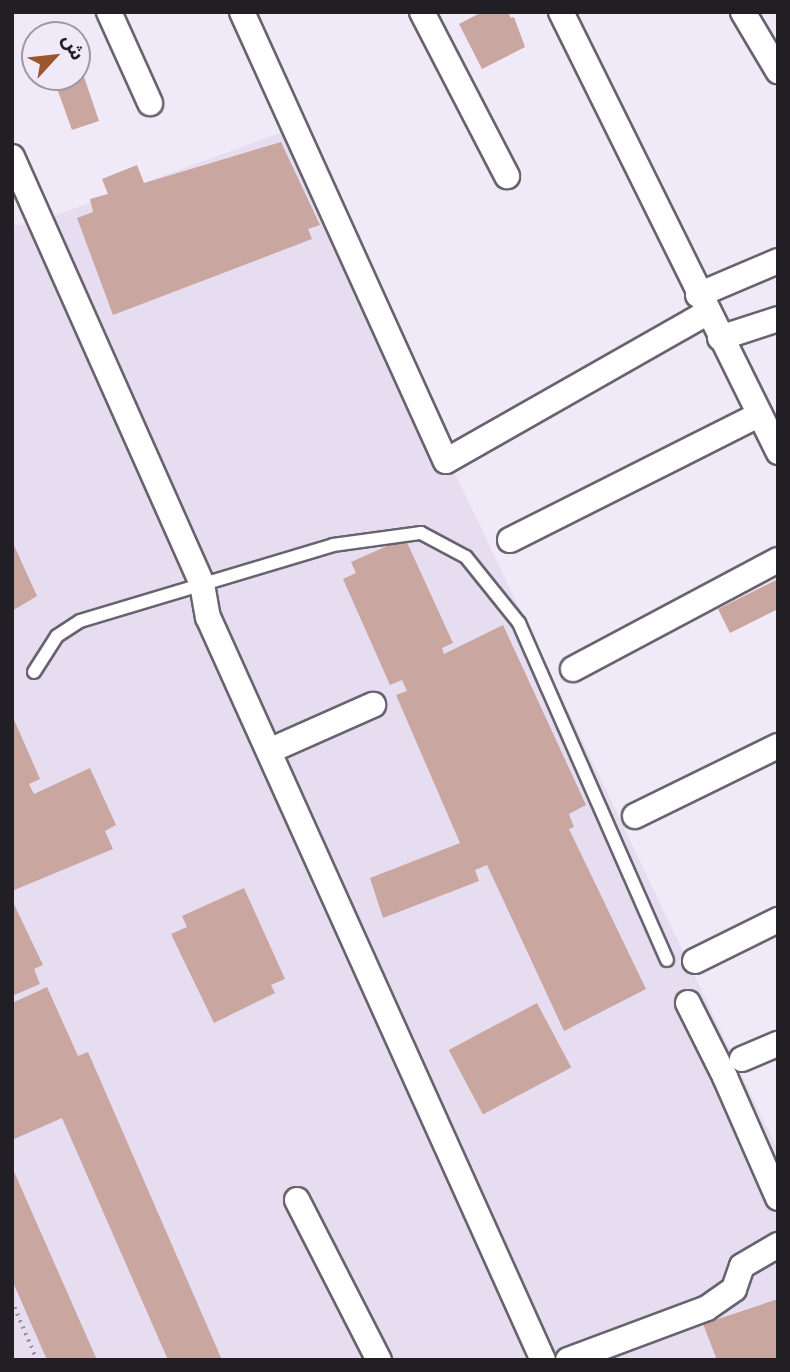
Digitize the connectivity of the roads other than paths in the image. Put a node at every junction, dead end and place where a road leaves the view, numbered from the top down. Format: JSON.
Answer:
{"nodes":[{"id":1,"x":109,"y":12,"type":"edge"},
{"id":2,"x":243,"y":12,"type":"edge"},
{"id":3,"x":422,"y":12,"type":"edge"},
{"id":4,"x":561,"y":12,"type":"edge"},
{"id":5,"x":743,"y":12,"type":"edge"},
{"id":6,"x":778,"y":71,"type":"edge"},
{"id":7,"x":150,"y":103,"type":"dead end"},
{"id":8,"x":12,"y":157,"type":"edge"},
{"id":9,"x":506,"y":176,"type":"dead end"},
{"id":10,"x":778,"y":261,"type":"edge"},
{"id":11,"x":702,"y":304,"type":"junction"},
{"id":12,"x":778,"y":319,"type":"edge"},
{"id":13,"x":720,"y":338,"type":"junction"},
{"id":14,"x":759,"y":415,"type":"junction"},
{"id":15,"x":778,"y":452,"type":"edge"},
{"id":16,"x":510,"y":540,"type":"dead end"},
{"id":17,"x":778,"y":560,"type":"edge"},
{"id":18,"x":202,"y":584,"type":"junction"},
{"id":19,"x":573,"y":670,"type":"dead end"},
{"id":20,"x":34,"y":672,"type":"dead end"},
{"id":21,"x":373,"y":705,"type":"dead end"},
{"id":22,"x":778,"y":746,"type":"edge"},
{"id":23,"x":269,"y":751,"type":"junction"},
{"id":24,"x":635,"y":816,"type":"dead end"},
{"id":25,"x":778,"y":920,"type":"edge"},
{"id":26,"x":667,"y":960,"type":"dead end"},
{"id":27,"x":695,"y":961,"type":"dead end"},
{"id":28,"x":688,"y":1003,"type":"dead end"},
{"id":29,"x":778,"y":1044,"type":"edge"},
{"id":30,"x":742,"y":1059,"type":"dead end"},
{"id":31,"x":778,"y":1198,"type":"edge"},
{"id":32,"x":297,"y":1200,"type":"dead end"},
{"id":33,"x":778,"y":1245,"type":"edge"},
{"id":34,"x":379,"y":1360,"type":"edge"},
{"id":35,"x":543,"y":1360,"type":"edge"},
{"id":36,"x":568,"y":1360,"type":"edge"}],
"edges":[{"from":1,"to":7,"type":"street"},
{"from":2,"to":11,"type":"street"},
{"from":3,"to":9,"type":"street"},
{"from":4,"to":11,"type":"street"},
{"from":5,"to":6,"type":"street"},
{"from":8,"to":18,"type":"street"},
{"from":10,"to":11,"type":"street"},
{"from":11,"to":13,"type":"street"},
{"from":12,"to":13,"type":"street"},
{"from":13,"to":14,"type":"street"},
{"from":14,"to":15,"type":"street"},
{"from":14,"to":16,"type":"street"},
{"from":17,"to":19,"type":"street"},
{"from":18,"to":20,"type":"lane"},
{"from":18,"to":23,"type":"street"},
{"from":18,"to":26,"type":"lane"},
{"from":21,"to":23,"type":"street"},
{"from":22,"to":24,"type":"street"},
{"from":23,"to":35,"type":"street"},
{"from":25,"to":27,"type":"street"},
{"from":28,"to":31,"type":"street"},
{"from":29,"to":30,"type":"street"},
{"from":32,"to":34,"type":"street"},
{"from":33,"to":36,"type":"street"}]}
